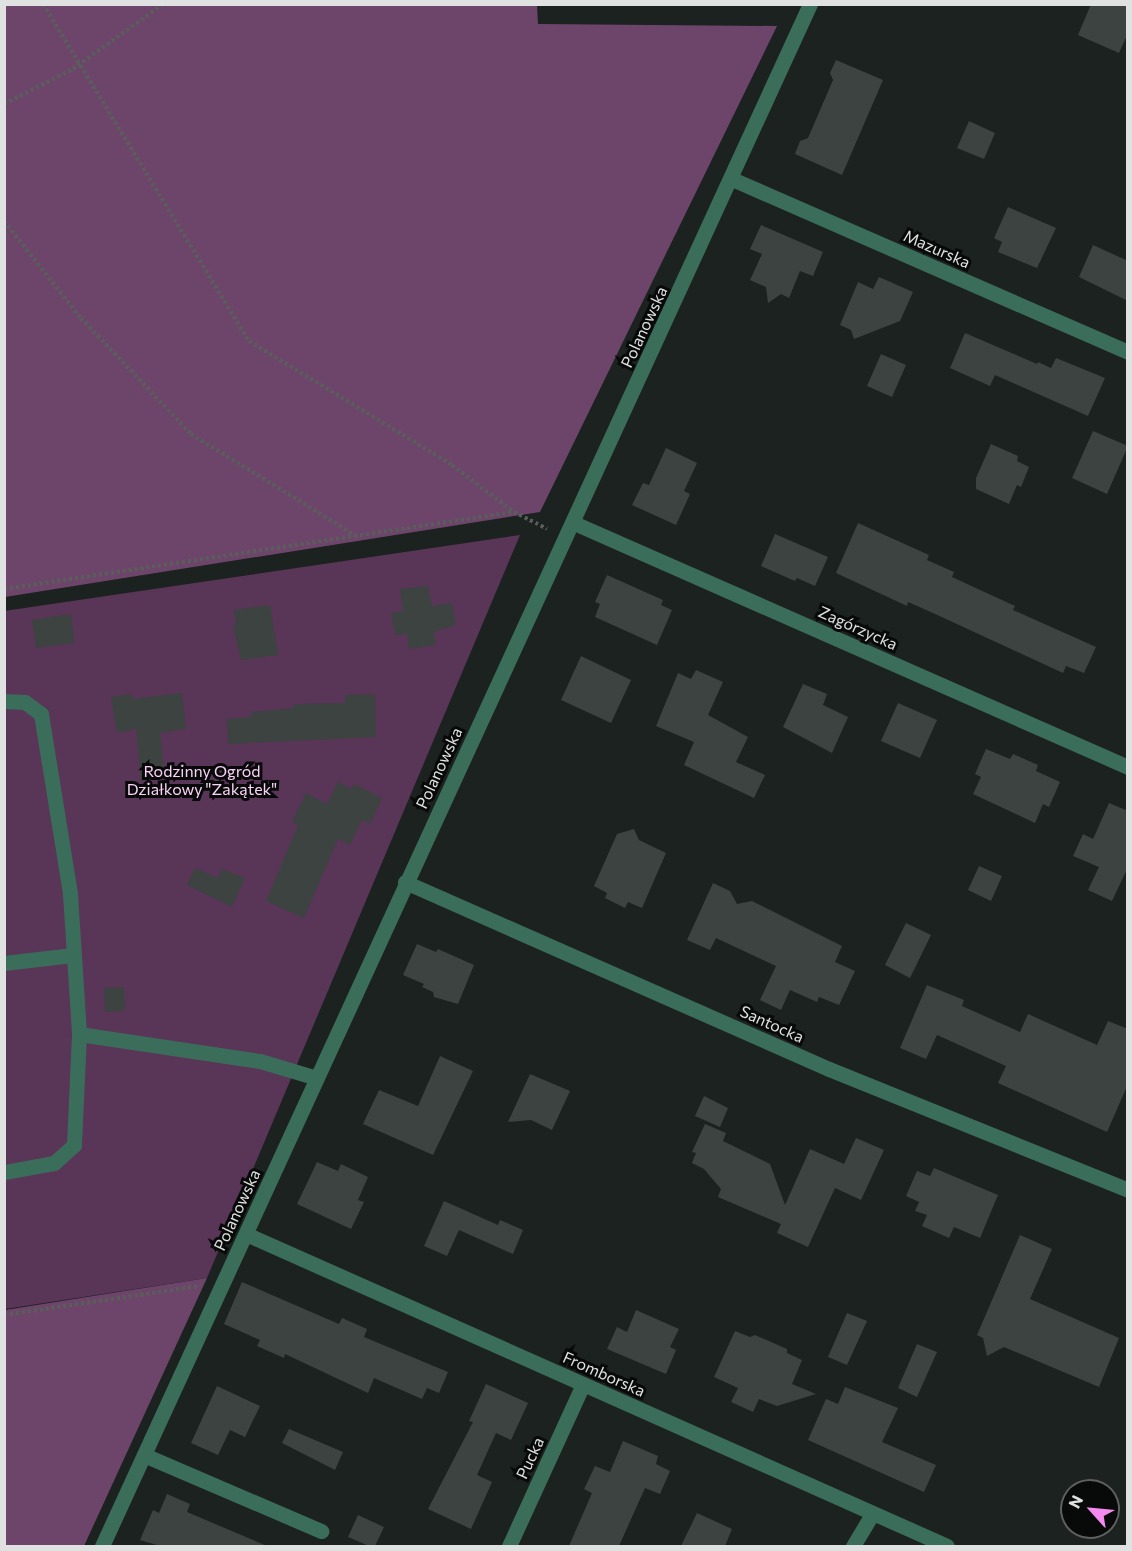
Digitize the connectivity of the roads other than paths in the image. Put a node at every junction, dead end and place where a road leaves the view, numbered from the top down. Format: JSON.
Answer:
{"nodes":[{"id":1,"x":810,"y":4,"type":"edge"},
{"id":2,"x":732,"y":179,"type":"junction"},
{"id":3,"x":1128,"y":352,"type":"edge"},
{"id":4,"x":574,"y":522,"type":"junction"},
{"id":5,"x":4,"y":701,"type":"edge"},
{"id":6,"x":1128,"y":767,"type":"edge"},
{"id":7,"x":405,"y":882,"type":"junction"},
{"id":8,"x":73,"y":955,"type":"junction"},
{"id":9,"x":4,"y":963,"type":"edge"},
{"id":10,"x":79,"y":1034,"type":"junction"},
{"id":11,"x":317,"y":1078,"type":"junction"},
{"id":12,"x":4,"y":1172,"type":"edge"},
{"id":13,"x":1128,"y":1190,"type":"edge"},
{"id":14,"x":246,"y":1234,"type":"junction"},
{"id":15,"x":583,"y":1384,"type":"junction"},
{"id":16,"x":144,"y":1455,"type":"junction"},
{"id":17,"x":872,"y":1514,"type":"junction"},
{"id":18,"x":321,"y":1531,"type":"dead end"},
{"id":19,"x":102,"y":1546,"type":"edge"},
{"id":20,"x":509,"y":1546,"type":"edge"},
{"id":21,"x":853,"y":1546,"type":"edge"},
{"id":22,"x":947,"y":1546,"type":"edge"}],
"edges":[{"from":1,"to":2,"type":"street","name":"Polanowska"},
{"from":2,"to":3,"type":"street","name":"Mazurska"},
{"from":2,"to":4,"type":"street","name":"Polanowska"},
{"from":4,"to":6,"type":"street","name":"Zagórzycka"},
{"from":4,"to":7,"type":"street","name":"Polanowska"},
{"from":5,"to":8,"type":"street"},
{"from":7,"to":11,"type":"street","name":"Polanowska"},
{"from":7,"to":13,"type":"street","name":"Santocka"},
{"from":8,"to":9,"type":"street"},
{"from":8,"to":10,"type":"street"},
{"from":10,"to":11,"type":"street"},
{"from":10,"to":12,"type":"street"},
{"from":11,"to":14,"type":"street","name":"Polanowska"},
{"from":14,"to":15,"type":"street","name":"Fromborska"},
{"from":14,"to":16,"type":"street","name":"Polanowska"},
{"from":15,"to":17,"type":"street","name":"Fromborska"},
{"from":15,"to":20,"type":"street","name":"Pucka"},
{"from":16,"to":18,"type":"street"},
{"from":16,"to":19,"type":"street","name":"Polanowska"},
{"from":17,"to":21,"type":"street"},
{"from":17,"to":22,"type":"street","name":"Fromborska"}]}
